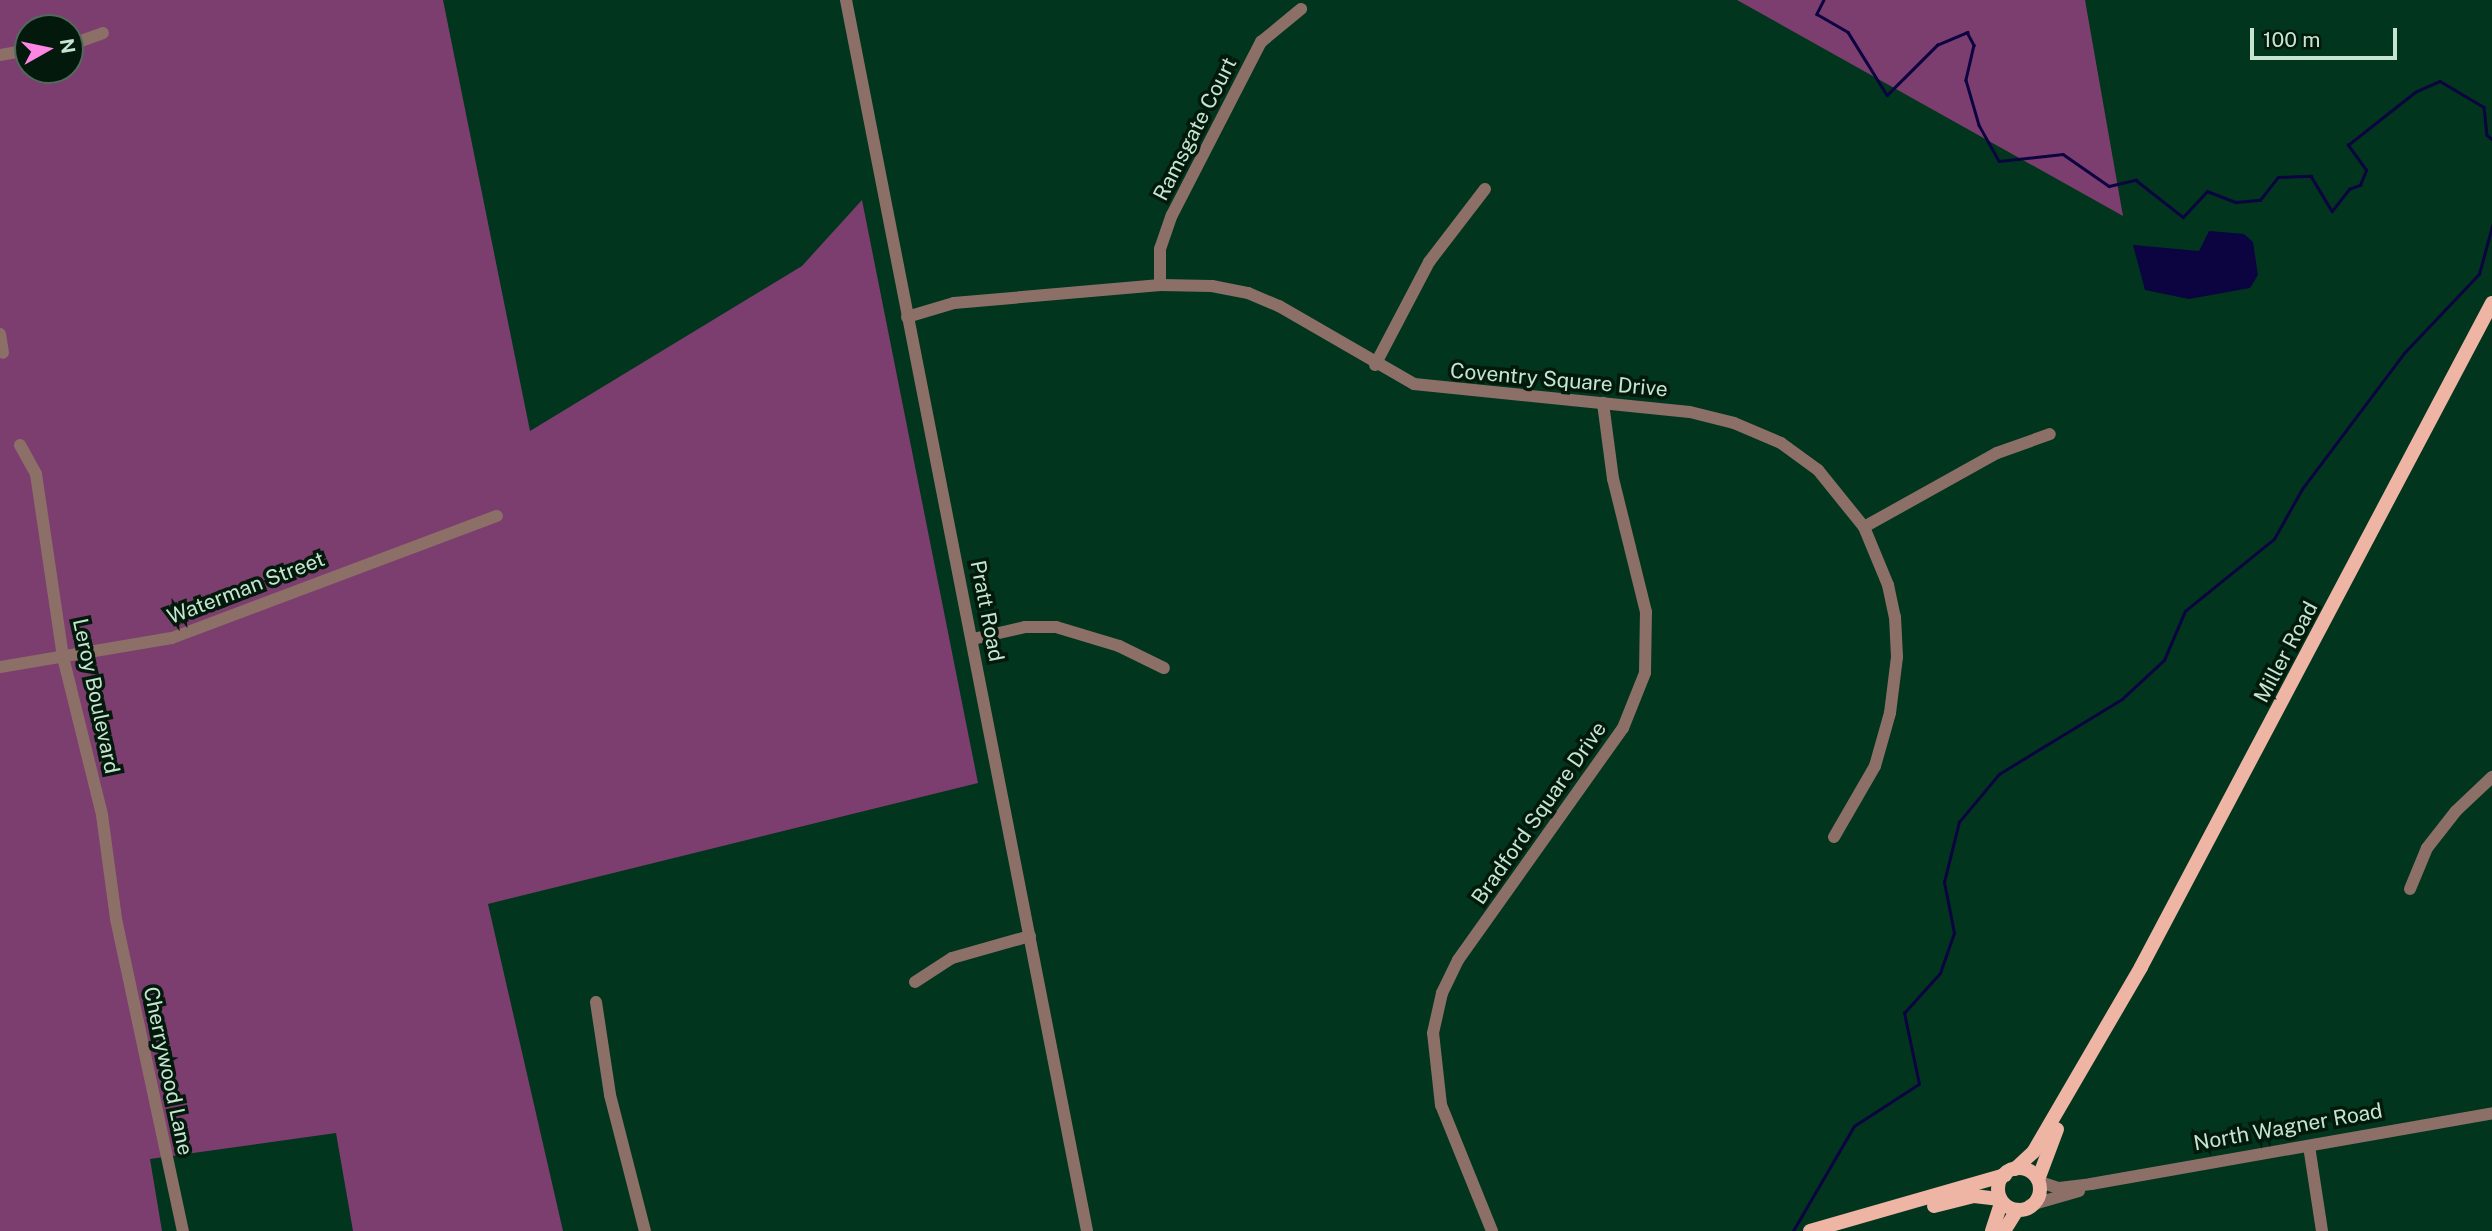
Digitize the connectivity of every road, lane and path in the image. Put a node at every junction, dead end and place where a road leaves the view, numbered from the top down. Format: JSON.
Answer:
{"nodes":[{"id":1,"x":846,"y":0,"type":"edge"},
{"id":2,"x":1301,"y":9,"type":"dead end"},
{"id":3,"x":103,"y":33,"type":"dead end"},
{"id":4,"x":84,"y":40,"type":"edge"},
{"id":5,"x":1485,"y":189,"type":"dead end"},
{"id":6,"x":1160,"y":285,"type":"junction"},
{"id":7,"x":2492,"y":303,"type":"edge"},
{"id":8,"x":907,"y":317,"type":"junction"},
{"id":9,"x":0,"y":334,"type":"edge"},
{"id":10,"x":3,"y":354,"type":"dead end"},
{"id":11,"x":1375,"y":365,"type":"junction"},
{"id":12,"x":1603,"y":403,"type":"junction"},
{"id":13,"x":2050,"y":434,"type":"dead end"},
{"id":14,"x":20,"y":445,"type":"dead end"},
{"id":15,"x":497,"y":516,"type":"dead end"},
{"id":16,"x":1864,"y":527,"type":"junction"},
{"id":17,"x":973,"y":639,"type":"junction"},
{"id":18,"x":63,"y":657,"type":"junction"},
{"id":19,"x":0,"y":667,"type":"edge"},
{"id":20,"x":1164,"y":668,"type":"dead end"},
{"id":21,"x":2492,"y":777,"type":"edge"},
{"id":22,"x":1834,"y":837,"type":"dead end"},
{"id":23,"x":2410,"y":889,"type":"dead end"},
{"id":24,"x":116,"y":919,"type":"joint"},
{"id":25,"x":1030,"y":936,"type":"junction"},
{"id":26,"x":915,"y":982,"type":"dead end"},
{"id":27,"x":596,"y":1002,"type":"dead end"},
{"id":28,"x":2111,"y":1018,"type":"junction"},
{"id":29,"x":2492,"y":1113,"type":"edge"},
{"id":30,"x":2309,"y":1146,"type":"junction"},
{"id":31,"x":2010,"y":1172,"type":"junction"},
{"id":32,"x":2040,"y":1180,"type":"junction"},
{"id":33,"x":2091,"y":1184,"type":"junction"},
{"id":34,"x":2000,"y":1201,"type":"junction"},
{"id":35,"x":2024,"y":1207,"type":"junction"},
{"id":36,"x":183,"y":1231,"type":"edge"},
{"id":37,"x":645,"y":1231,"type":"edge"},
{"id":38,"x":1087,"y":1231,"type":"edge"},
{"id":39,"x":1492,"y":1231,"type":"edge"},
{"id":40,"x":1810,"y":1231,"type":"edge"},
{"id":41,"x":1830,"y":1231,"type":"edge"},
{"id":42,"x":1992,"y":1231,"type":"edge"},
{"id":43,"x":2004,"y":1231,"type":"edge"},
{"id":44,"x":2322,"y":1231,"type":"edge"}],
"edges":[{"from":1,"to":8,"type":"street","name":"Pratt Road"},
{"from":2,"to":6,"type":"street","name":"Ramsgate Court"},
{"from":3,"to":4,"type":"street"},
{"from":5,"to":11,"type":"street"},
{"from":6,"to":8,"type":"street","name":"Coventry Square Drive"},
{"from":6,"to":11,"type":"street","name":"Coventry Square Drive"},
{"from":7,"to":28,"type":"main road","name":"Miller Road"},
{"from":8,"to":17,"type":"street","name":"Pratt Road"},
{"from":9,"to":10,"type":"street"},
{"from":11,"to":12,"type":"street","name":"Coventry Square Drive"},
{"from":12,"to":16,"type":"street","name":"Coventry Square Drive"},
{"from":12,"to":39,"type":"street","name":"Bradford Square Drive"},
{"from":13,"to":16,"type":"street"},
{"from":14,"to":18,"type":"street","name":"Leroy Boulevard"},
{"from":15,"to":18,"type":"street","name":"Waterman Street"},
{"from":16,"to":22,"type":"street","name":"Coventry Square Drive"},
{"from":17,"to":20,"type":"street"},
{"from":17,"to":25,"type":"street","name":"Pratt Road"},
{"from":18,"to":19,"type":"street","name":"Waterman Street"},
{"from":18,"to":24,"type":"street","name":"Leroy Boulevard"},
{"from":21,"to":23,"type":"street"},
{"from":24,"to":36,"type":"street","name":"Cherrywood Lane"},
{"from":25,"to":26,"type":"street"},
{"from":25,"to":38,"type":"street","name":"Pratt Road"},
{"from":27,"to":37,"type":"street"},
{"from":28,"to":31,"type":"main road","name":"Miller Road"},
{"from":28,"to":32,"type":"main road","name":"Miller Road"},
{"from":29,"to":30,"type":"street","name":"North Wagner Road"},
{"from":30,"to":33,"type":"street","name":"North Wagner Road"},
{"from":30,"to":44,"type":"street"},
{"from":31,"to":32,"type":"main road"},
{"from":31,"to":34,"type":"main road"},
{"from":31,"to":40,"type":"main road"},
{"from":32,"to":33,"type":"street","name":"North Wagner Road"},
{"from":32,"to":35,"type":"main road"},
{"from":33,"to":35,"type":"street","name":"North Wagner Road"},
{"from":34,"to":35,"type":"main road"},
{"from":34,"to":41,"type":"main road"},
{"from":34,"to":42,"type":"main road"},
{"from":35,"to":43,"type":"main road"}]}
